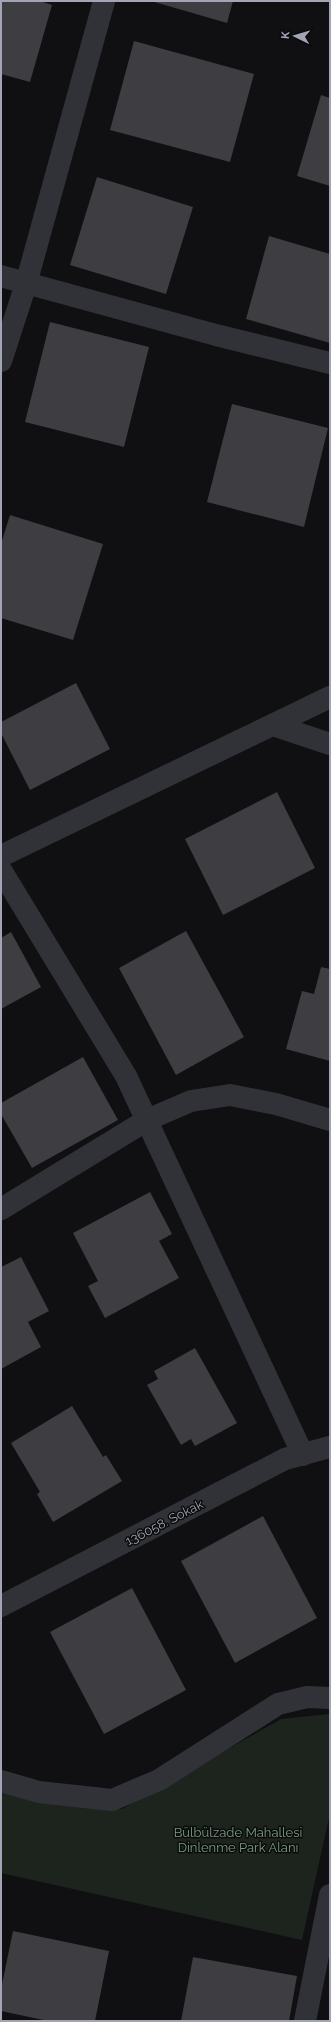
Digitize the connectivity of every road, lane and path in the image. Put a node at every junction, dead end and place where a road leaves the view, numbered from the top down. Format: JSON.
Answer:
{"nodes":[{"id":1,"x":104,"y":1,"type":"edge"},
{"id":2,"x":1,"y":276,"type":"edge"},
{"id":3,"x":26,"y":284,"type":"junction"},
{"id":4,"x":1,"y":361,"type":"edge"},
{"id":5,"x":330,"y":363,"type":"edge"},
{"id":6,"x":330,"y":697,"type":"edge"},
{"id":7,"x":273,"y":725,"type":"junction"},
{"id":8,"x":330,"y":744,"type":"edge"},
{"id":9,"x":1,"y":856,"type":"edge"},
{"id":10,"x":1,"y":870,"type":"edge"},
{"id":11,"x":147,"y":1120,"type":"junction"},
{"id":12,"x":330,"y":1120,"type":"edge"},
{"id":13,"x":1,"y":1209,"type":"edge"},
{"id":14,"x":330,"y":1447,"type":"edge"},
{"id":15,"x":303,"y":1454,"type":"junction"},
{"id":16,"x":1,"y":1606,"type":"edge"},
{"id":17,"x":330,"y":1698,"type":"edge"},
{"id":18,"x":1,"y":1781,"type":"edge"},
{"id":19,"x":330,"y":1894,"type":"edge"},
{"id":20,"x":305,"y":2021,"type":"edge"}],
"edges":[{"from":1,"to":3,"type":"street"},
{"from":2,"to":3,"type":"street"},
{"from":3,"to":4,"type":"street"},
{"from":3,"to":5,"type":"street"},
{"from":6,"to":7,"type":"street"},
{"from":7,"to":8,"type":"street"},
{"from":7,"to":9,"type":"street"},
{"from":10,"to":11,"type":"street"},
{"from":11,"to":12,"type":"street"},
{"from":11,"to":13,"type":"street"},
{"from":11,"to":15,"type":"street"},
{"from":14,"to":15,"type":"street","name":"136058. Sokak"},
{"from":15,"to":16,"type":"street","name":"136058. Sokak"},
{"from":17,"to":18,"type":"street"},
{"from":19,"to":20,"type":"street"}]}
